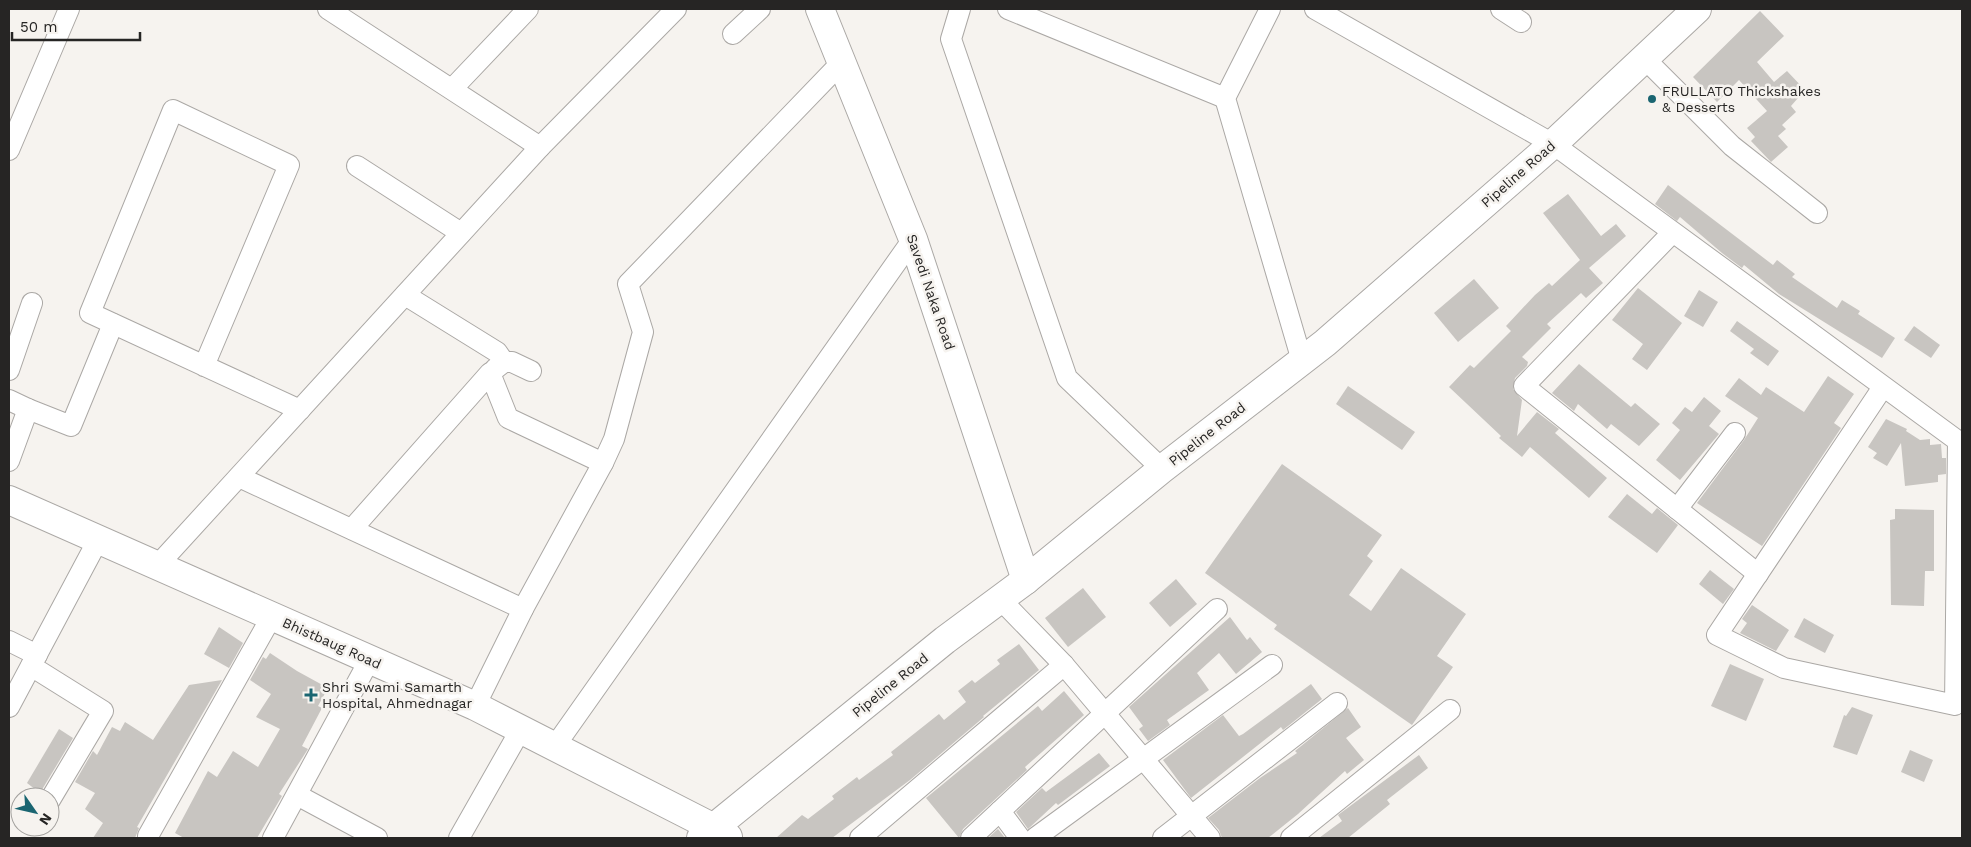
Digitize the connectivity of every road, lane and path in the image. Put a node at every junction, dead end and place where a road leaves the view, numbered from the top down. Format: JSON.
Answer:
{"nodes":[{"id":1,"x":69,"y":9,"type":"edge"},
{"id":2,"x":328,"y":9,"type":"edge"},
{"id":3,"x":528,"y":9,"type":"edge"},
{"id":4,"x":676,"y":9,"type":"edge"},
{"id":5,"x":760,"y":9,"type":"edge"},
{"id":6,"x":820,"y":9,"type":"edge"},
{"id":7,"x":960,"y":9,"type":"edge"},
{"id":8,"x":1008,"y":9,"type":"edge"},
{"id":9,"x":1270,"y":9,"type":"edge"},
{"id":10,"x":1315,"y":9,"type":"edge"},
{"id":11,"x":1501,"y":9,"type":"edge"},
{"id":12,"x":1697,"y":9,"type":"edge"},
{"id":13,"x":1521,"y":22,"type":"dead end"},
{"id":14,"x":733,"y":34,"type":"dead end"},
{"id":15,"x":1645,"y":58,"type":"junction"},
{"id":16,"x":842,"y":62,"type":"junction"},
{"id":17,"x":452,"y":89,"type":"junction"},
{"id":18,"x":1225,"y":98,"type":"junction"},
{"id":19,"x":1553,"y":144,"type":"junction"},
{"id":20,"x":540,"y":147,"type":"junction"},
{"id":21,"x":9,"y":150,"type":"edge"},
{"id":22,"x":357,"y":166,"type":"dead end"},
{"id":23,"x":1817,"y":212,"type":"dead end"},
{"id":24,"x":461,"y":233,"type":"junction"},
{"id":25,"x":1672,"y":233,"type":"junction"},
{"id":26,"x":914,"y":239,"type":"junction"},
{"id":27,"x":405,"y":295,"type":"junction"},
{"id":28,"x":32,"y":303,"type":"dead end"},
{"id":29,"x":113,"y":324,"type":"junction"},
{"id":30,"x":1302,"y":361,"type":"junction"},
{"id":31,"x":204,"y":366,"type":"junction"},
{"id":32,"x":497,"y":368,"type":"junction"},
{"id":33,"x":9,"y":370,"type":"edge"},
{"id":34,"x":531,"y":371,"type":"dead end"},
{"id":35,"x":1883,"y":387,"type":"junction"},
{"id":36,"x":9,"y":400,"type":"edge"},
{"id":37,"x":28,"y":409,"type":"junction"},
{"id":38,"x":300,"y":410,"type":"junction"},
{"id":39,"x":1735,"y":433,"type":"dead end"},
{"id":40,"x":9,"y":461,"type":"edge"},
{"id":41,"x":603,"y":463,"type":"junction"},
{"id":42,"x":1162,"y":469,"type":"junction"},
{"id":43,"x":239,"y":477,"type":"junction"},
{"id":44,"x":9,"y":500,"type":"edge"},
{"id":45,"x":1677,"y":509,"type":"junction"},
{"id":46,"x":352,"y":529,"type":"junction"},
{"id":47,"x":98,"y":540,"type":"junction"},
{"id":48,"x":157,"y":566,"type":"junction"},
{"id":49,"x":1758,"y":574,"type":"junction"},
{"id":50,"x":1026,"y":580,"type":"junction"},
{"id":51,"x":1001,"y":600,"type":"junction"},
{"id":52,"x":523,"y":609,"type":"junction"},
{"id":53,"x":1218,"y":609,"type":"dead end"},
{"id":54,"x":272,"y":616,"type":"junction"},
{"id":55,"x":9,"y":641,"type":"edge"},
{"id":56,"x":370,"y":659,"type":"junction"},
{"id":57,"x":34,"y":661,"type":"junction"},
{"id":58,"x":1064,"y":665,"type":"junction"},
{"id":59,"x":1272,"y":665,"type":"dead end"},
{"id":60,"x":1337,"y":703,"type":"dead end"},
{"id":61,"x":475,"y":706,"type":"junction"},
{"id":62,"x":9,"y":707,"type":"edge"},
{"id":63,"x":1450,"y":710,"type":"dead end"},
{"id":64,"x":1106,"y":714,"type":"junction"},
{"id":65,"x":521,"y":729,"type":"junction"},
{"id":66,"x":555,"y":746,"type":"junction"},
{"id":67,"x":1143,"y":759,"type":"junction"},
{"id":68,"x":58,"y":787,"type":"edge"},
{"id":69,"x":296,"y":795,"type":"junction"},
{"id":70,"x":1000,"y":811,"type":"junction"},
{"id":71,"x":1191,"y":815,"type":"junction"},
{"id":72,"x":148,"y":836,"type":"dead end"},
{"id":73,"x":714,"y":836,"type":"edge"},
{"id":74,"x":273,"y":838,"type":"edge"},
{"id":75,"x":378,"y":838,"type":"edge"},
{"id":76,"x":459,"y":838,"type":"edge"},
{"id":77,"x":860,"y":838,"type":"edge"},
{"id":78,"x":971,"y":838,"type":"edge"},
{"id":79,"x":1020,"y":838,"type":"edge"},
{"id":80,"x":1035,"y":838,"type":"edge"},
{"id":81,"x":1163,"y":838,"type":"edge"},
{"id":82,"x":1210,"y":838,"type":"edge"},
{"id":83,"x":1292,"y":838,"type":"edge"}],
"edges":[{"from":1,"to":21,"type":"street"},
{"from":2,"to":17,"type":"street"},
{"from":3,"to":17,"type":"street"},
{"from":4,"to":20,"type":"street"},
{"from":5,"to":14,"type":"street"},
{"from":6,"to":16,"type":"street","name":"Savedi Naka Road"},
{"from":7,"to":42,"type":"street"},
{"from":8,"to":18,"type":"street"},
{"from":9,"to":18,"type":"street"},
{"from":10,"to":19,"type":"street"},
{"from":11,"to":13,"type":"street"},
{"from":12,"to":15,"type":"street","name":"Pipeline Road"},
{"from":15,"to":19,"type":"street","name":"Pipeline Road"},
{"from":15,"to":23,"type":"street"},
{"from":16,"to":26,"type":"street","name":"Savedi Naka Road"},
{"from":16,"to":41,"type":"street"},
{"from":17,"to":20,"type":"street"},
{"from":18,"to":30,"type":"street"},
{"from":19,"to":25,"type":"street"},
{"from":19,"to":30,"type":"street","name":"Pipeline Road"},
{"from":20,"to":24,"type":"street"},
{"from":22,"to":24,"type":"street"},
{"from":24,"to":27,"type":"street"},
{"from":25,"to":35,"type":"street"},
{"from":25,"to":45,"type":"street"},
{"from":26,"to":50,"type":"street","name":"Savedi Naka Road"},
{"from":26,"to":66,"type":"street"},
{"from":27,"to":32,"type":"street"},
{"from":27,"to":38,"type":"street"},
{"from":28,"to":33,"type":"street"},
{"from":29,"to":31,"type":"street"},
{"from":29,"to":31,"type":"street"},
{"from":29,"to":37,"type":"street"},
{"from":30,"to":42,"type":"street","name":"Pipeline Road"},
{"from":31,"to":38,"type":"street"},
{"from":32,"to":34,"type":"street"},
{"from":32,"to":41,"type":"street"},
{"from":32,"to":46,"type":"street"},
{"from":35,"to":49,"type":"street"},
{"from":35,"to":49,"type":"street"},
{"from":36,"to":37,"type":"street"},
{"from":37,"to":40,"type":"street"},
{"from":38,"to":43,"type":"street"},
{"from":39,"to":45,"type":"street"},
{"from":41,"to":52,"type":"street"},
{"from":42,"to":50,"type":"street","name":"Pipeline Road"},
{"from":43,"to":46,"type":"street"},
{"from":43,"to":48,"type":"street"},
{"from":44,"to":47,"type":"street","name":"Bhistbaug Road"},
{"from":45,"to":49,"type":"street"},
{"from":46,"to":52,"type":"street"},
{"from":47,"to":48,"type":"street","name":"Bhistbaug Road"},
{"from":47,"to":57,"type":"street"},
{"from":48,"to":54,"type":"street","name":"Bhistbaug Road"},
{"from":50,"to":51,"type":"street","name":"Pipeline Road"},
{"from":51,"to":58,"type":"street"},
{"from":51,"to":73,"type":"street","name":"Pipeline Road"},
{"from":52,"to":61,"type":"street"},
{"from":53,"to":64,"type":"street"},
{"from":54,"to":56,"type":"street","name":"Bhistbaug Road"},
{"from":54,"to":72,"type":"street"},
{"from":55,"to":57,"type":"street"},
{"from":56,"to":61,"type":"street","name":"Bhistbaug Road"},
{"from":56,"to":69,"type":"street"},
{"from":57,"to":62,"type":"street"},
{"from":57,"to":68,"type":"street"},
{"from":58,"to":64,"type":"street"},
{"from":58,"to":77,"type":"street"},
{"from":59,"to":67,"type":"street"},
{"from":60,"to":71,"type":"street"},
{"from":61,"to":65,"type":"street","name":"Bhistbaug Road"},
{"from":63,"to":83,"type":"street"},
{"from":64,"to":67,"type":"street"},
{"from":64,"to":70,"type":"street"},
{"from":65,"to":66,"type":"street","name":"Bhistbaug Road"},
{"from":65,"to":76,"type":"street"},
{"from":66,"to":73,"type":"street","name":"Bhistbaug Road"},
{"from":67,"to":71,"type":"street"},
{"from":67,"to":80,"type":"street"},
{"from":69,"to":74,"type":"street"},
{"from":69,"to":75,"type":"street"},
{"from":70,"to":78,"type":"street"},
{"from":70,"to":79,"type":"street"},
{"from":71,"to":81,"type":"street"},
{"from":71,"to":82,"type":"street"}]}
